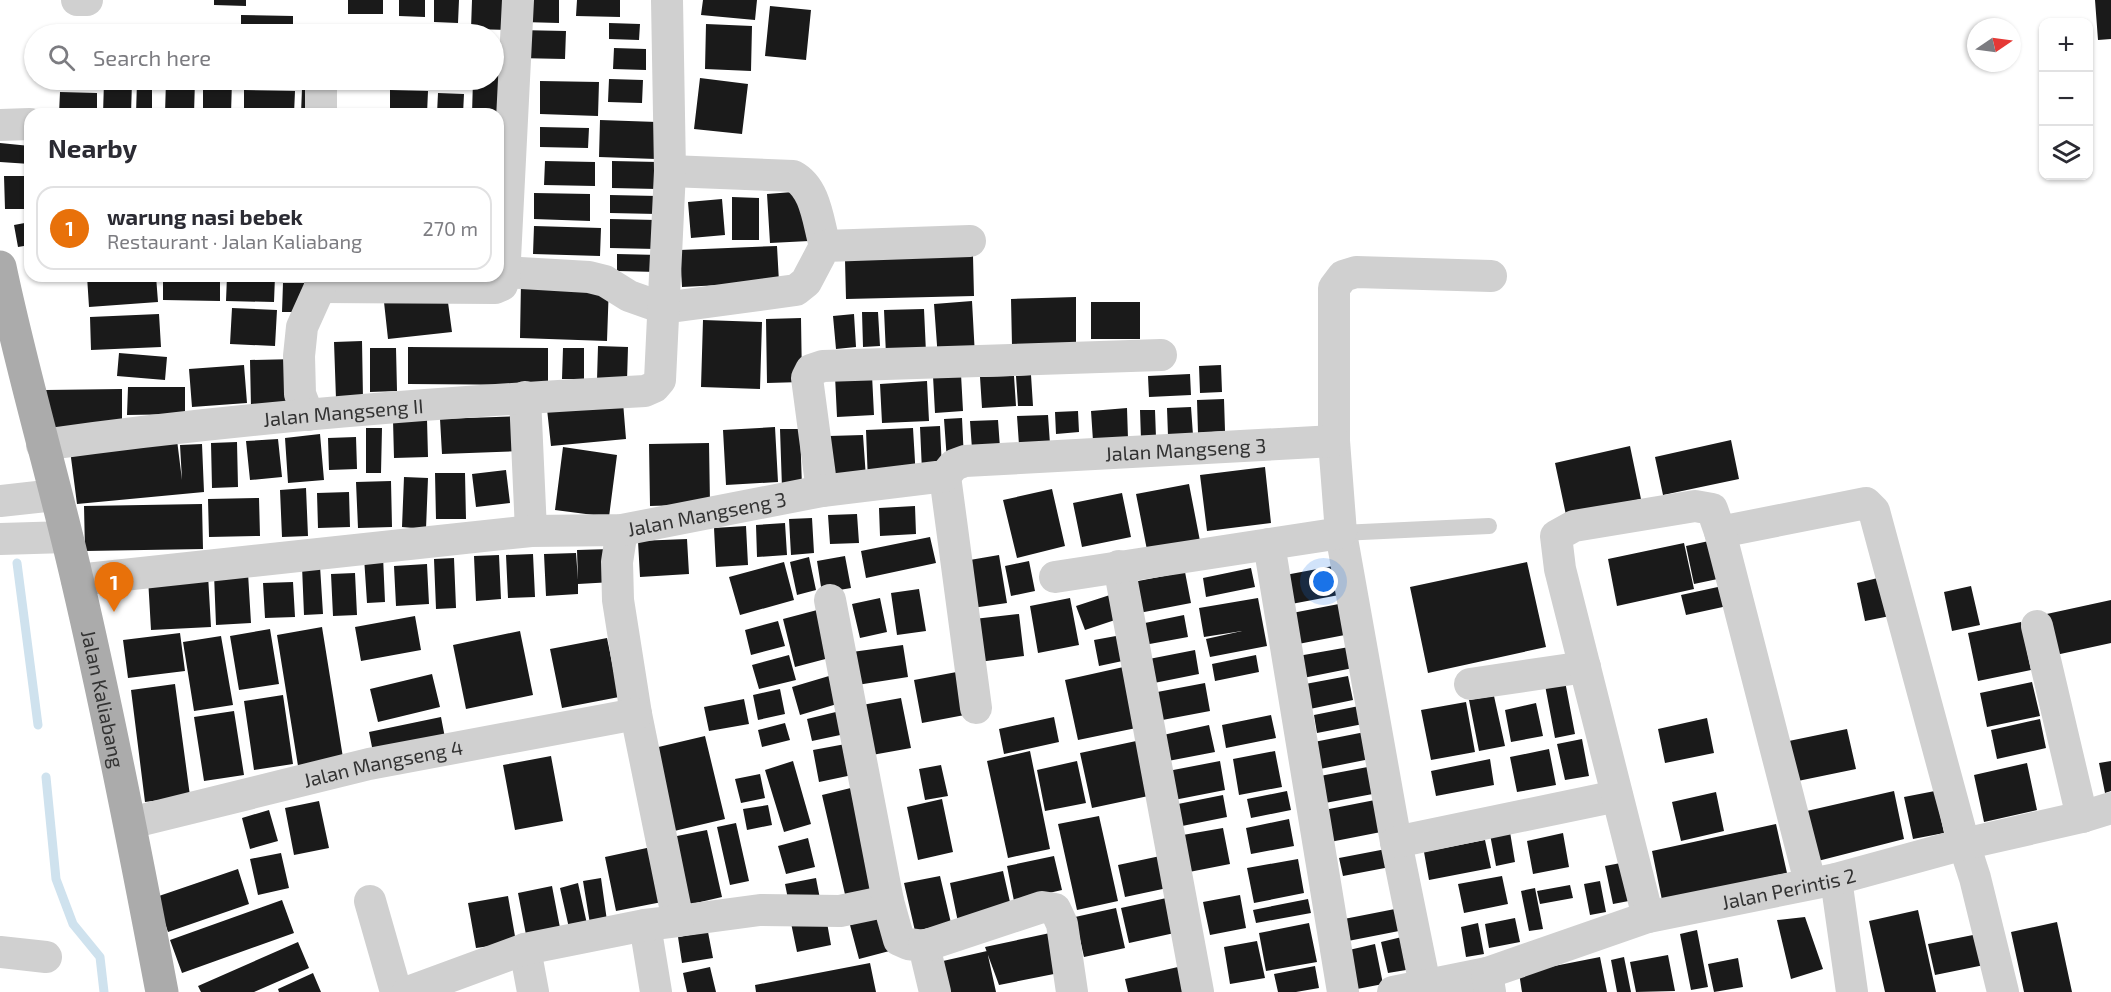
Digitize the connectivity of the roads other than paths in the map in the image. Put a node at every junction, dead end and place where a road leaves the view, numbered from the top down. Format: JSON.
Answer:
{"nodes":[{"id":1,"x":77,"y":0,"type":"edge"},
{"id":2,"x":87,"y":0,"type":"edge"},
{"id":3,"x":518,"y":0,"type":"edge"},
{"id":4,"x":667,"y":0,"type":"edge"},
{"id":5,"x":321,"y":90,"type":"edge"},
{"id":6,"x":321,"y":108,"type":"edge"},
{"id":7,"x":24,"y":124,"type":"edge"},
{"id":8,"x":0,"y":125,"type":"edge"},
{"id":9,"x":670,"y":171,"type":"junction"},
{"id":10,"x":970,"y":241,"type":"dead end"},
{"id":11,"x":825,"y":246,"type":"junction"},
{"id":12,"x":0,"y":267,"type":"edge"},
{"id":13,"x":505,"y":272,"type":"junction"},
{"id":14,"x":504,"y":276,"type":"edge"},
{"id":15,"x":1491,"y":276,"type":"dead end"},
{"id":16,"x":320,"y":282,"type":"edge"},
{"id":17,"x":345,"y":282,"type":"edge"},
{"id":18,"x":503,"y":282,"type":"edge"},
{"id":19,"x":663,"y":308,"type":"junction"},
{"id":20,"x":1161,"y":355,"type":"dead end"},
{"id":21,"x":525,"y":398,"type":"junction"},
{"id":22,"x":308,"y":415,"type":"junction"},
{"id":23,"x":1334,"y":441,"type":"junction"},
{"id":24,"x":42,"y":445,"type":"junction"},
{"id":25,"x":945,"y":476,"type":"junction"},
{"id":26,"x":822,"y":491,"type":"junction"},
{"id":27,"x":55,"y":495,"type":"junction"},
{"id":28,"x":8,"y":501,"type":"edge"},
{"id":29,"x":1489,"y":526,"type":"dead end"},
{"id":30,"x":622,"y":530,"type":"junction"},
{"id":31,"x":531,"y":531,"type":"junction"},
{"id":32,"x":1720,"y":532,"type":"junction"},
{"id":33,"x":1341,"y":533,"type":"junction"},
{"id":34,"x":67,"y":537,"type":"junction"},
{"id":35,"x":11,"y":538,"type":"edge"},
{"id":36,"x":1269,"y":544,"type":"junction"},
{"id":37,"x":1119,"y":566,"type":"junction"},
{"id":38,"x":1055,"y":577,"type":"dead end"},
{"id":39,"x":77,"y":580,"type":"junction"},
{"id":40,"x":830,"y":600,"type":"dead end"},
{"id":41,"x":2037,"y":626,"type":"dead end"},
{"id":42,"x":1585,"y":667,"type":"junction"},
{"id":43,"x":1470,"y":684,"type":"dead end"},
{"id":44,"x":976,"y":708,"type":"dead end"},
{"id":45,"x":636,"y":714,"type":"junction"},
{"id":46,"x":1617,"y":796,"type":"junction"},
{"id":47,"x":2111,"y":808,"type":"edge"},
{"id":48,"x":2082,"y":817,"type":"junction"},
{"id":49,"x":130,"y":823,"type":"junction"},
{"id":50,"x":1396,"y":842,"type":"junction"},
{"id":51,"x":1964,"y":844,"type":"junction"},
{"id":52,"x":1823,"y":880,"type":"junction"},
{"id":53,"x":370,"y":900,"type":"dead end"},
{"id":54,"x":888,"y":901,"type":"junction"},
{"id":55,"x":1648,"y":917,"type":"junction"},
{"id":56,"x":678,"y":921,"type":"junction"},
{"id":57,"x":645,"y":925,"type":"junction"},
{"id":58,"x":924,"y":946,"type":"junction"},
{"id":59,"x":525,"y":949,"type":"junction"},
{"id":60,"x":0,"y":952,"type":"edge"},
{"id":61,"x":46,"y":957,"type":"dead end"},
{"id":62,"x":1489,"y":982,"type":"edge"},
{"id":63,"x":1425,"y":985,"type":"junction"},
{"id":64,"x":162,"y":992,"type":"edge"},
{"id":65,"x":396,"y":992,"type":"edge"},
{"id":66,"x":408,"y":992,"type":"edge"},
{"id":67,"x":532,"y":992,"type":"edge"},
{"id":68,"x":656,"y":992,"type":"edge"},
{"id":69,"x":935,"y":992,"type":"edge"},
{"id":70,"x":1072,"y":992,"type":"edge"},
{"id":71,"x":1198,"y":992,"type":"edge"},
{"id":72,"x":1343,"y":992,"type":"edge"},
{"id":73,"x":1393,"y":992,"type":"edge"},
{"id":74,"x":1851,"y":992,"type":"edge"},
{"id":75,"x":2003,"y":992,"type":"edge"}],
"edges":[{"from":1,"to":2,"type":"street"},
{"from":3,"to":13,"type":"street"},
{"from":4,"to":9,"type":"street"},
{"from":5,"to":6,"type":"street"},
{"from":7,"to":8,"type":"street"},
{"from":9,"to":11,"type":"street"},
{"from":9,"to":19,"type":"street"},
{"from":10,"to":11,"type":"street"},
{"from":11,"to":19,"type":"street"},
{"from":12,"to":24,"type":"main road","name":"Jalan Kaliabang"},
{"from":13,"to":14,"type":"street"},
{"from":13,"to":19,"type":"street"},
{"from":15,"to":23,"type":"street"},
{"from":16,"to":22,"type":"street"},
{"from":17,"to":18,"type":"street"},
{"from":19,"to":21,"type":"street","name":"Jalan Mangseng II"},
{"from":20,"to":26,"type":"street"},
{"from":21,"to":22,"type":"street","name":"Jalan Mangseng II"},
{"from":21,"to":31,"type":"street"},
{"from":22,"to":24,"type":"street","name":"Jalan Mangseng II"},
{"from":23,"to":25,"type":"street","name":"Jalan Mangseng 3"},
{"from":23,"to":33,"type":"street"},
{"from":24,"to":27,"type":"main road","name":"Jalan Kaliabang"},
{"from":25,"to":26,"type":"street","name":"Jalan Mangseng 3"},
{"from":25,"to":44,"type":"street"},
{"from":26,"to":30,"type":"street","name":"Jalan Mangseng 3"},
{"from":27,"to":28,"type":"street"},
{"from":27,"to":34,"type":"main road","name":"Jalan Kaliabang"},
{"from":29,"to":33,"type":"lane"},
{"from":30,"to":31,"type":"street","name":"Jalan Mangseng 3"},
{"from":30,"to":45,"type":"street"},
{"from":31,"to":39,"type":"street","name":"Jalan Mangseng 3"},
{"from":32,"to":42,"type":"street"},
{"from":32,"to":51,"type":"street"},
{"from":32,"to":52,"type":"street"},
{"from":33,"to":36,"type":"street"},
{"from":33,"to":50,"type":"street"},
{"from":34,"to":35,"type":"street"},
{"from":34,"to":39,"type":"main road","name":"Jalan Kaliabang"},
{"from":36,"to":37,"type":"street"},
{"from":36,"to":72,"type":"street"},
{"from":37,"to":38,"type":"street"},
{"from":37,"to":71,"type":"street"},
{"from":39,"to":49,"type":"main road","name":"Jalan Kaliabang"},
{"from":40,"to":54,"type":"street"},
{"from":41,"to":48,"type":"street"},
{"from":42,"to":43,"type":"street"},
{"from":42,"to":46,"type":"street"},
{"from":45,"to":49,"type":"street","name":"Jalan Mangseng 4"},
{"from":45,"to":56,"type":"street"},
{"from":46,"to":50,"type":"street"},
{"from":46,"to":55,"type":"street"},
{"from":47,"to":48,"type":"street","name":"Jalan Perintis 2"},
{"from":48,"to":51,"type":"street","name":"Jalan Perintis 2"},
{"from":49,"to":64,"type":"main road","name":"Jalan Kaliabang"},
{"from":50,"to":63,"type":"street"},
{"from":51,"to":52,"type":"street","name":"Jalan Perintis 2"},
{"from":51,"to":75,"type":"street"},
{"from":52,"to":55,"type":"street","name":"Jalan Perintis 2"},
{"from":52,"to":74,"type":"street"},
{"from":53,"to":65,"type":"street"},
{"from":54,"to":56,"type":"street"},
{"from":54,"to":58,"type":"street"},
{"from":55,"to":62,"type":"street","name":"Jalan Perintis 2"},
{"from":56,"to":57,"type":"street"},
{"from":57,"to":59,"type":"street"},
{"from":57,"to":68,"type":"street"},
{"from":58,"to":69,"type":"street"},
{"from":58,"to":70,"type":"street"},
{"from":59,"to":66,"type":"street"},
{"from":59,"to":67,"type":"street"},
{"from":60,"to":61,"type":"street"},
{"from":62,"to":63,"type":"street","name":"Jalan Perintis 2"},
{"from":63,"to":73,"type":"street","name":"Jalan Perintis 2"}]}
